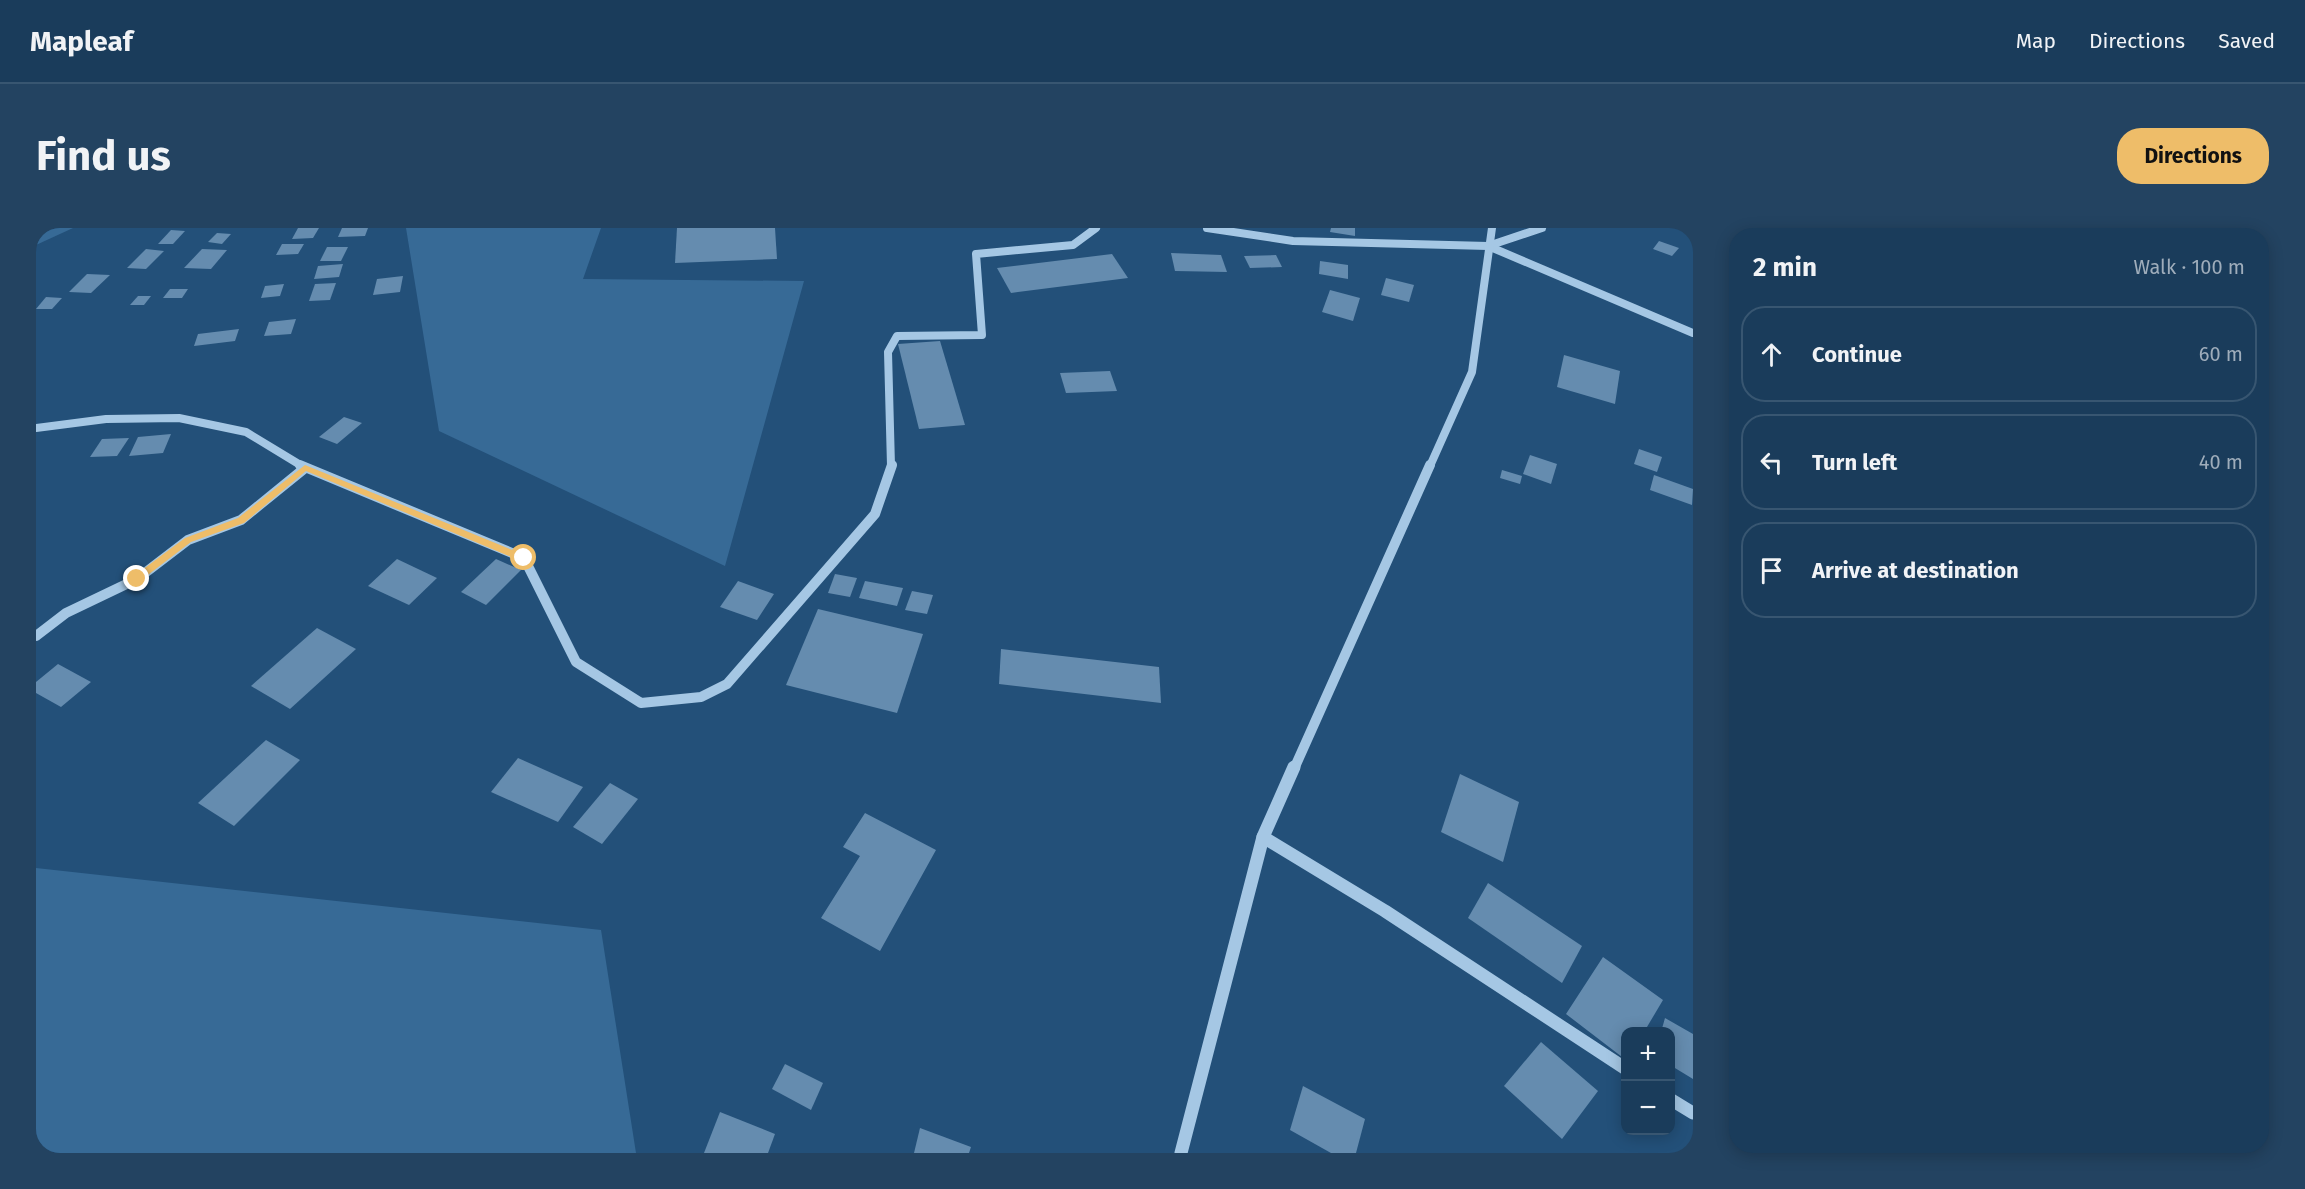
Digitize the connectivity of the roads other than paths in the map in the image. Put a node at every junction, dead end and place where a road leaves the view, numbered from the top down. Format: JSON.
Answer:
{"nodes":[{"id":1,"x":1096,"y":228,"type":"edge"},
{"id":2,"x":1207,"y":228,"type":"edge"},
{"id":3,"x":1492,"y":228,"type":"edge"},
{"id":4,"x":1542,"y":228,"type":"edge"},
{"id":5,"x":1488,"y":246,"type":"junction"},
{"id":6,"x":1693,"y":333,"type":"edge"},
{"id":7,"x":36,"y":428,"type":"edge"},
{"id":8,"x":305,"y":468,"type":"junction"},
{"id":9,"x":36,"y":636,"type":"edge"},
{"id":10,"x":1263,"y":837,"type":"junction"},
{"id":11,"x":1621,"y":1066,"type":"edge"},
{"id":12,"x":1675,"y":1102,"type":"edge"},
{"id":13,"x":1693,"y":1113,"type":"edge"},
{"id":14,"x":1181,"y":1153,"type":"edge"}],
"edges":[{"from":1,"to":8,"type":"street"},
{"from":2,"to":5,"type":"street"},
{"from":3,"to":5,"type":"street"},
{"from":4,"to":5,"type":"street"},
{"from":5,"to":6,"type":"street"},
{"from":5,"to":10,"type":"street"},
{"from":7,"to":8,"type":"street"},
{"from":8,"to":9,"type":"street"},
{"from":10,"to":11,"type":"street"},
{"from":10,"to":14,"type":"street"},
{"from":12,"to":13,"type":"street"}]}
